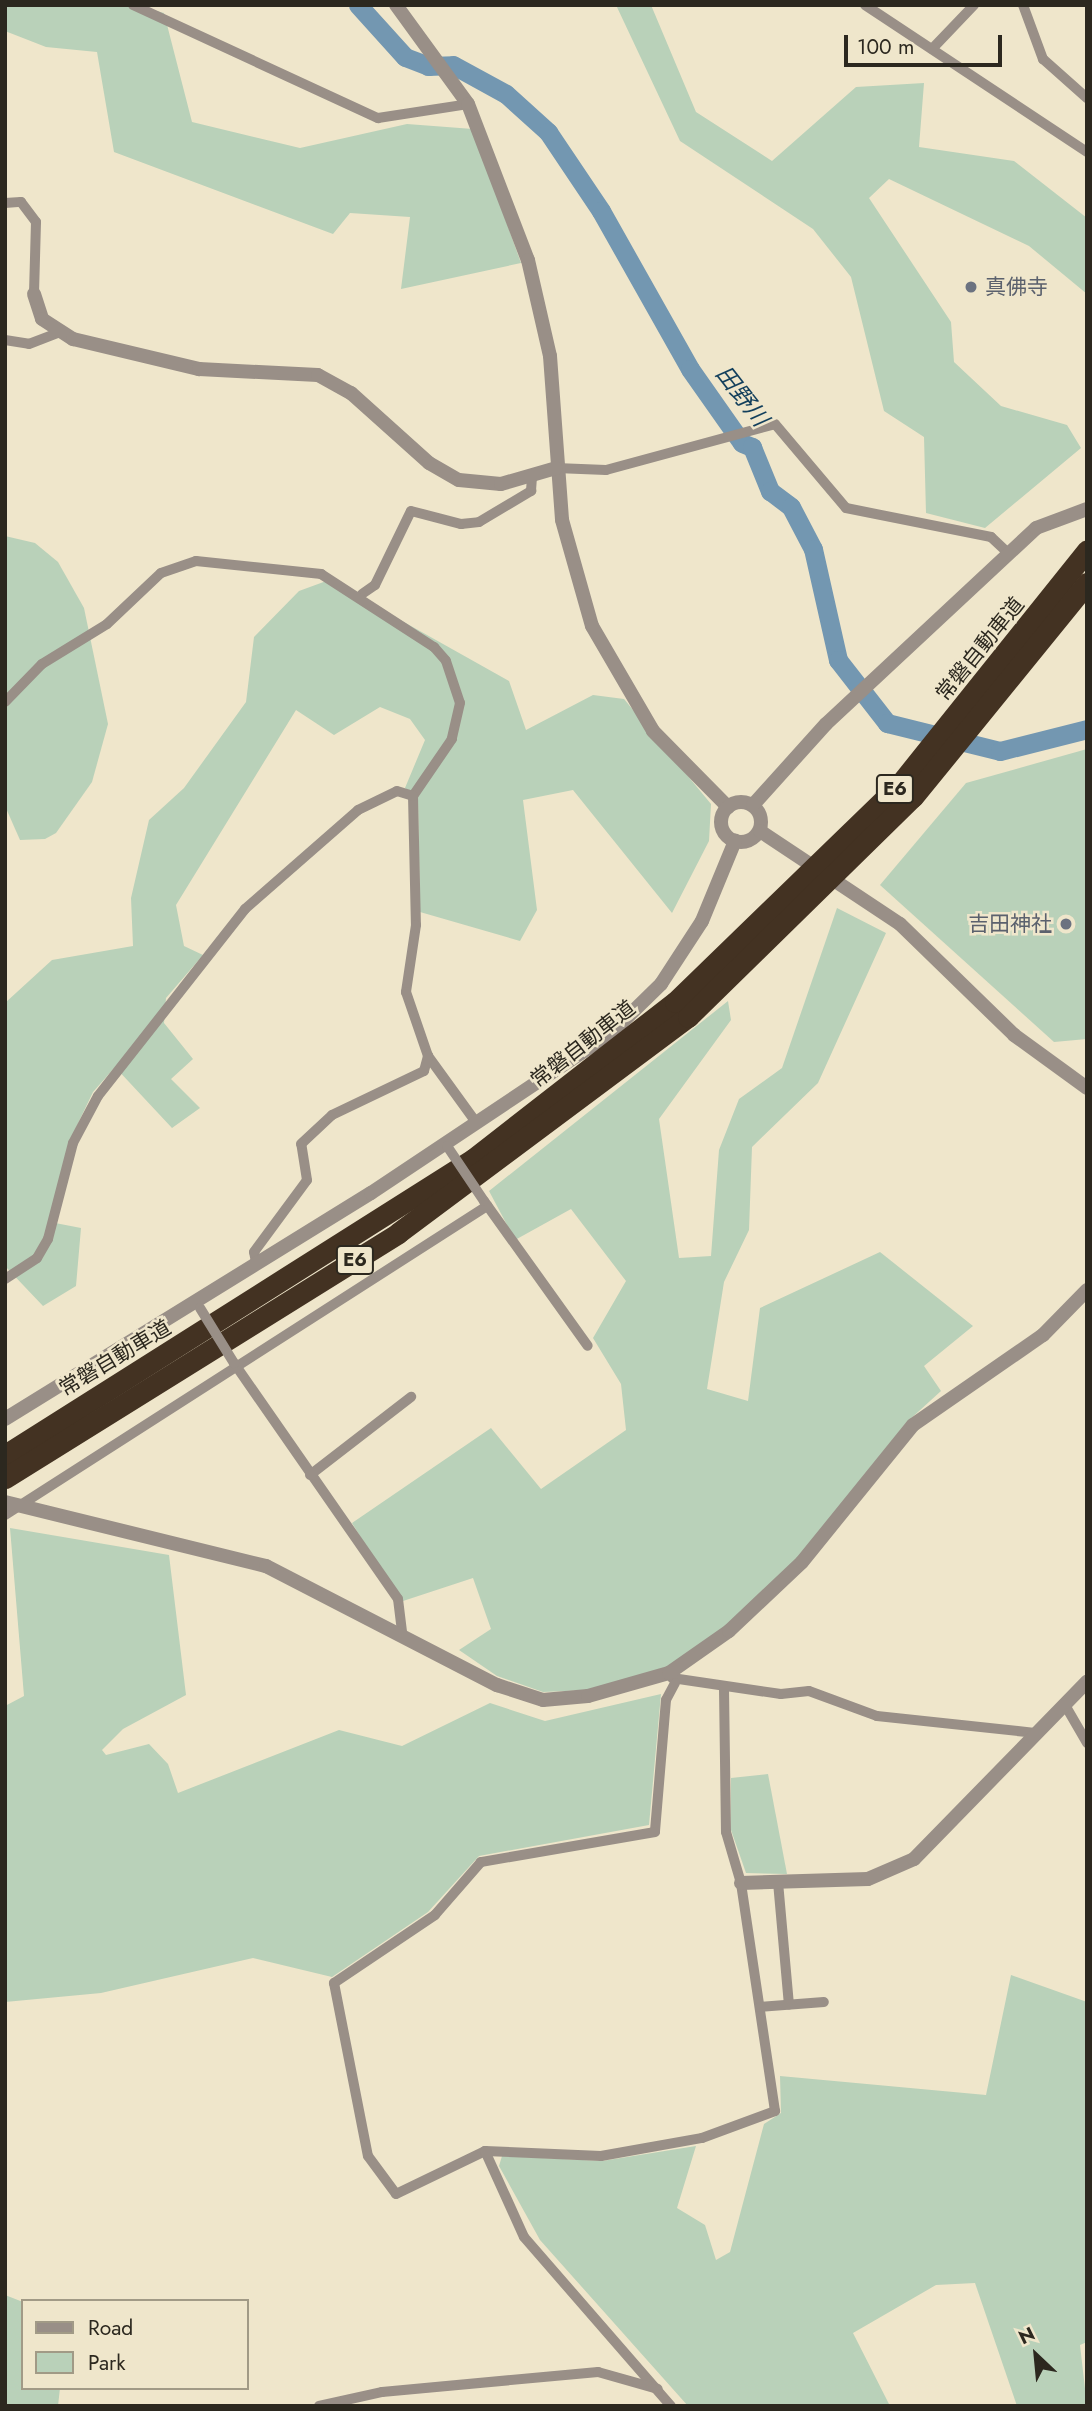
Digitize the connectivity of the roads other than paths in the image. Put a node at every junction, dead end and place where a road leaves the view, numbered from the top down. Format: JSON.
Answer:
{"nodes":[{"id":1,"x":133,"y":5,"type":"edge"},
{"id":2,"x":396,"y":5,"type":"edge"},
{"id":3,"x":865,"y":5,"type":"edge"},
{"id":4,"x":1023,"y":5,"type":"edge"},
{"id":5,"x":970,"y":6,"type":"edge"},
{"id":6,"x":932,"y":49,"type":"junction"},
{"id":7,"x":1087,"y":98,"type":"edge"},
{"id":8,"x":468,"y":104,"type":"junction"},
{"id":9,"x":1087,"y":152,"type":"edge"},
{"id":10,"x":5,"y":203,"type":"edge"},
{"id":11,"x":34,"y":293,"type":"joint"},
{"id":12,"x":58,"y":333,"type":"junction"},
{"id":13,"x":5,"y":340,"type":"edge"},
{"id":14,"x":556,"y":468,"type":"junction"},
{"id":15,"x":532,"y":475,"type":"junction"},
{"id":16,"x":1087,"y":509,"type":"edge"},
{"id":17,"x":1087,"y":550,"type":"edge"},
{"id":18,"x":1009,"y":554,"type":"junction"},
{"id":19,"x":1087,"y":583,"type":"edge"},
{"id":20,"x":362,"y":594,"type":"junction"},
{"id":21,"x":5,"y":702,"type":"edge"},
{"id":22,"x":413,"y":796,"type":"junction"},
{"id":23,"x":753,"y":805,"type":"junction"},
{"id":24,"x":728,"y":807,"type":"junction"},
{"id":25,"x":760,"y":831,"type":"junction"},
{"id":26,"x":734,"y":841,"type":"junction"},
{"id":27,"x":682,"y":1010,"type":"junction"},
{"id":28,"x":428,"y":1056,"type":"junction"},
{"id":29,"x":1087,"y":1088,"type":"edge"},
{"id":30,"x":475,"y":1121,"type":"junction"},
{"id":31,"x":446,"y":1144,"type":"junction"},
{"id":32,"x":486,"y":1203,"type":"junction"},
{"id":33,"x":256,"y":1262,"type":"junction"},
{"id":34,"x":5,"y":1279,"type":"edge"},
{"id":35,"x":1087,"y":1290,"type":"edge"},
{"id":36,"x":197,"y":1304,"type":"junction"},
{"id":37,"x":588,"y":1346,"type":"dead end"},
{"id":38,"x":235,"y":1365,"type":"junction"},
{"id":39,"x":411,"y":1397,"type":"dead end"},
{"id":40,"x":5,"y":1419,"type":"edge"},
{"id":41,"x":5,"y":1455,"type":"edge"},
{"id":42,"x":310,"y":1475,"type":"junction"},
{"id":43,"x":5,"y":1478,"type":"edge"},
{"id":44,"x":5,"y":1503,"type":"edge"},
{"id":45,"x":24,"y":1505,"type":"junction"},
{"id":46,"x":5,"y":1515,"type":"edge"},
{"id":47,"x":402,"y":1634,"type":"junction"},
{"id":48,"x":672,"y":1678,"type":"junction"},
{"id":49,"x":1087,"y":1682,"type":"edge"},
{"id":50,"x":724,"y":1687,"type":"junction"},
{"id":51,"x":1065,"y":1705,"type":"junction"},
{"id":52,"x":1037,"y":1733,"type":"junction"},
{"id":53,"x":1087,"y":1743,"type":"edge"},
{"id":54,"x":741,"y":1882,"type":"junction"},
{"id":55,"x":778,"y":1882,"type":"junction"},
{"id":56,"x":824,"y":2002,"type":"dead end"},
{"id":57,"x":789,"y":2005,"type":"junction"},
{"id":58,"x":760,"y":2007,"type":"junction"},
{"id":59,"x":485,"y":2151,"type":"junction"},
{"id":60,"x":658,"y":2389,"type":"junction"},
{"id":61,"x":319,"y":2406,"type":"edge"},
{"id":62,"x":671,"y":2406,"type":"edge"}],
"edges":[{"from":1,"to":8,"type":"street"},
{"from":2,"to":8,"type":"street"},
{"from":3,"to":6,"type":"street"},
{"from":4,"to":7,"type":"street"},
{"from":5,"to":6,"type":"street"},
{"from":6,"to":9,"type":"street"},
{"from":8,"to":14,"type":"street"},
{"from":10,"to":11,"type":"street"},
{"from":11,"to":12,"type":"street"},
{"from":12,"to":13,"type":"street"},
{"from":12,"to":15,"type":"street"},
{"from":14,"to":15,"type":"street"},
{"from":14,"to":18,"type":"street"},
{"from":14,"to":24,"type":"street"},
{"from":15,"to":20,"type":"street"},
{"from":16,"to":18,"type":"street"},
{"from":17,"to":27,"type":"highway","name":"常磐自動車道","number":"E6","bridge":true},
{"from":18,"to":23,"type":"street"},
{"from":19,"to":27,"type":"highway","name":"常磐自動車道","number":"E6","bridge":true},
{"from":20,"to":21,"type":"street"},
{"from":20,"to":22,"type":"street"},
{"from":22,"to":28,"type":"street"},
{"from":22,"to":34,"type":"street"},
{"from":23,"to":24,"type":"street"},
{"from":23,"to":25,"type":"street"},
{"from":24,"to":26,"type":"street"},
{"from":25,"to":26,"type":"street"},
{"from":25,"to":29,"type":"street"},
{"from":26,"to":30,"type":"street"},
{"from":27,"to":41,"type":"highway","name":"常磐自動車道","number":"E6"},
{"from":27,"to":43,"type":"highway","name":"常磐自動車道","number":"E6"},
{"from":28,"to":30,"type":"street"},
{"from":28,"to":33,"type":"street"},
{"from":30,"to":31,"type":"street"},
{"from":31,"to":32,"type":"street","bridge":true},
{"from":31,"to":33,"type":"street"},
{"from":32,"to":37,"type":"street"},
{"from":32,"to":38,"type":"street"},
{"from":33,"to":36,"type":"street"},
{"from":35,"to":48,"type":"street"},
{"from":36,"to":38,"type":"street","bridge":true},
{"from":36,"to":40,"type":"street"},
{"from":38,"to":42,"type":"street"},
{"from":38,"to":45,"type":"street"},
{"from":39,"to":42,"type":"street"},
{"from":42,"to":47,"type":"street"},
{"from":44,"to":45,"type":"street"},
{"from":45,"to":46,"type":"street"},
{"from":45,"to":47,"type":"street"},
{"from":47,"to":48,"type":"street"},
{"from":48,"to":50,"type":"street"},
{"from":48,"to":59,"type":"street"},
{"from":49,"to":51,"type":"street"},
{"from":50,"to":52,"type":"street"},
{"from":50,"to":54,"type":"street"},
{"from":51,"to":52,"type":"street"},
{"from":51,"to":53,"type":"street"},
{"from":52,"to":55,"type":"street"},
{"from":54,"to":55,"type":"street"},
{"from":54,"to":58,"type":"street"},
{"from":55,"to":57,"type":"street"},
{"from":56,"to":57,"type":"street"},
{"from":57,"to":58,"type":"street"},
{"from":58,"to":59,"type":"street"},
{"from":59,"to":60,"type":"street"},
{"from":60,"to":61,"type":"street"},
{"from":60,"to":62,"type":"street"}]}
